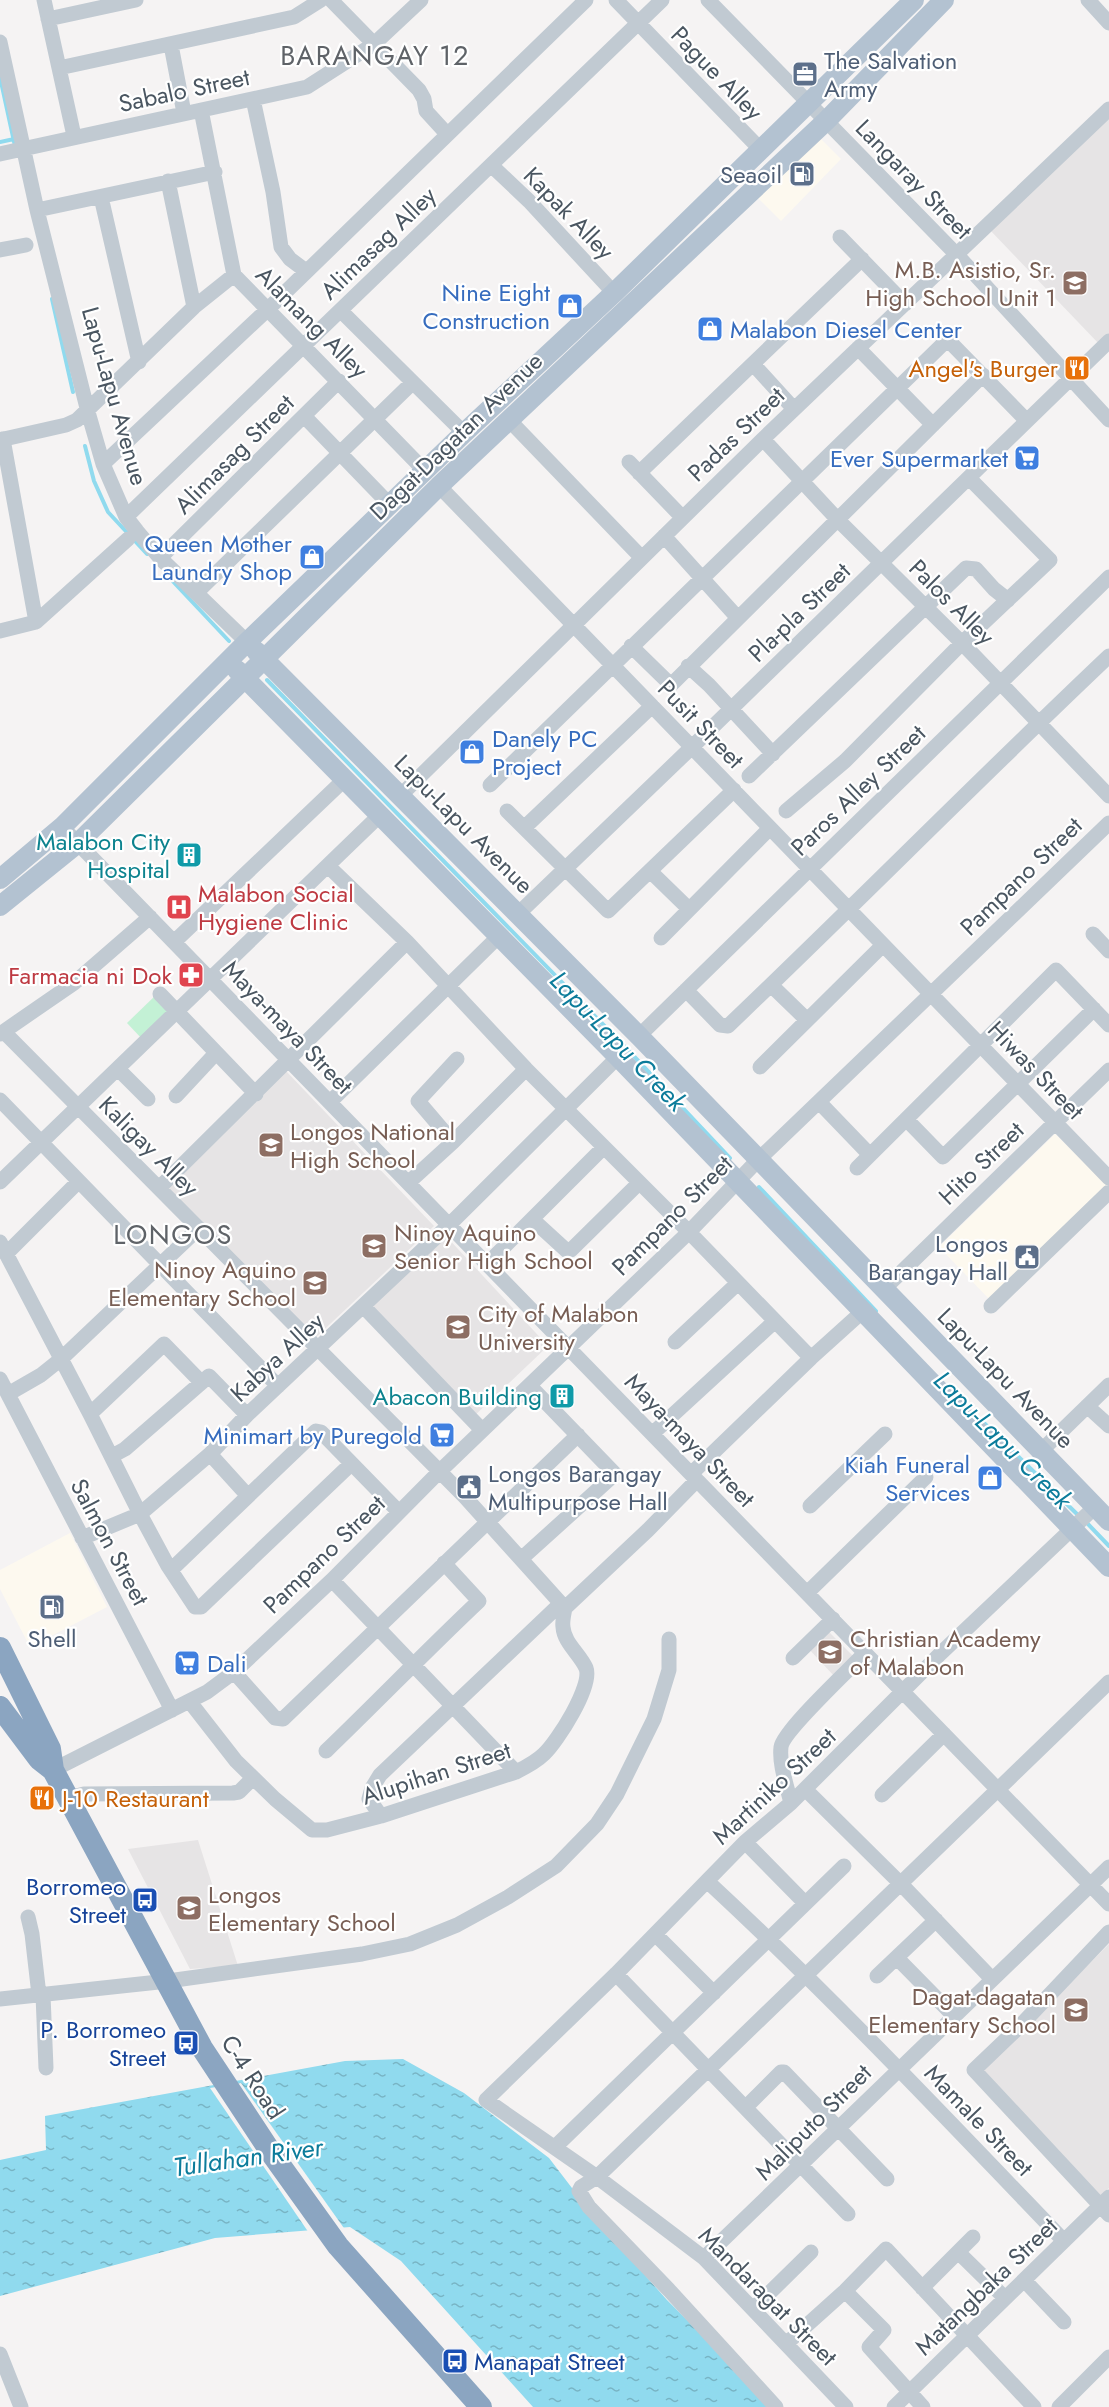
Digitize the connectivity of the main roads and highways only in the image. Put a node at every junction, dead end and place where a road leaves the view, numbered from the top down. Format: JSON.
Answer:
{"nodes":[{"id":1,"x":914,"y":0,"type":"edge"},
{"id":2,"x":944,"y":0,"type":"edge"},
{"id":3,"x":890,"y":24,"type":"junction"},
{"id":4,"x":906,"y":39,"type":"junction"},
{"id":5,"x":247,"y":642,"type":"junction"},
{"id":6,"x":265,"y":659,"type":"junction"},
{"id":7,"x":229,"y":661,"type":"junction"},
{"id":8,"x":246,"y":679,"type":"junction"},
{"id":9,"x":0,"y":879,"type":"edge"},
{"id":10,"x":0,"y":906,"type":"edge"},
{"id":11,"x":937,"y":1343,"type":"junction"},
{"id":12,"x":914,"y":1366,"type":"junction"},
{"id":13,"x":1088,"y":1519,"type":"edge"},
{"id":14,"x":1109,"y":1567,"type":"edge"},
{"id":15,"x":0,"y":1648,"type":"edge"},
{"id":16,"x":0,"y":1707,"type":"edge"},
{"id":17,"x":53,"y":1770,"type":"junction"},
{"id":18,"x":482,"y":2407,"type":"edge"}],
"edges":[{"from":1,"to":3,"type":"main road","name":"Dagat-Dagatan Avenue"},
{"from":2,"to":4,"type":"main road","name":"Dagat-Dagatan Avenue"},
{"from":3,"to":4,"type":"main road"},
{"from":3,"to":5,"type":"main road","name":"Dagat-Dagatan Avenue"},
{"from":4,"to":6,"type":"main road","name":"Dagat-Dagatan Avenue"},
{"from":5,"to":6,"type":"main road","name":"Lapu-Lapu Avenue"},
{"from":5,"to":7,"type":"main road","name":"Dagat-Dagatan Avenue"},
{"from":6,"to":8,"type":"main road","name":"Dagat-Dagatan Avenue"},
{"from":6,"to":11,"type":"main road","name":"Lapu-Lapu Avenue"},
{"from":7,"to":8,"type":"main road","name":"Lapu-Lapu Avenue"},
{"from":7,"to":9,"type":"main road","name":"Dagat-Dagatan Avenue"},
{"from":8,"to":10,"type":"main road","name":"Dagat-Dagatan Avenue"},
{"from":8,"to":12,"type":"main road","name":"Lapu-Lapu Avenue"},
{"from":11,"to":12,"type":"main road"},
{"from":11,"to":13,"type":"main road","name":"Lapu-Lapu Avenue"},
{"from":12,"to":13,"type":"main road","name":"Lapu-Lapu Avenue"},
{"from":13,"to":14,"type":"main road","name":"Lapu-Lapu Avenue"},
{"from":15,"to":17,"type":"highway","name":"C-4 Road"},
{"from":16,"to":17,"type":"highway","name":"C-4 Road"},
{"from":17,"to":18,"type":"highway","name":"C-4 Road"}]}
